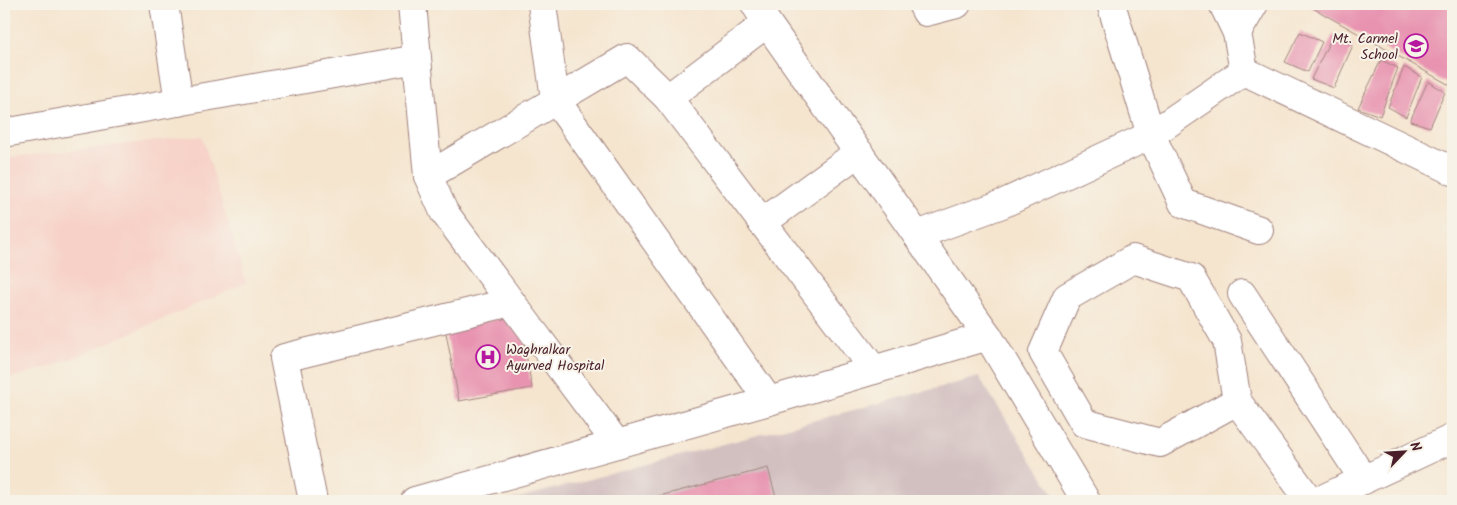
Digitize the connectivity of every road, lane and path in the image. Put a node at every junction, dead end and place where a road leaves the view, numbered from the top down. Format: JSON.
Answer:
{"nodes":[{"id":1,"x":164,"y":4,"type":"edge"},
{"id":2,"x":412,"y":4,"type":"edge"},
{"id":3,"x":542,"y":4,"type":"edge"},
{"id":4,"x":922,"y":4,"type":"edge"},
{"id":5,"x":956,"y":4,"type":"edge"},
{"id":6,"x":1111,"y":4,"type":"edge"},
{"id":7,"x":1223,"y":4,"type":"edge"},
{"id":8,"x":1254,"y":4,"type":"edge"},
{"id":9,"x":761,"y":13,"type":"edge"},
{"id":10,"x":1237,"y":33,"type":"junction"},
{"id":11,"x":417,"y":59,"type":"junction"},
{"id":12,"x":1244,"y":71,"type":"junction"},
{"id":13,"x":668,"y":98,"type":"junction"},
{"id":14,"x":555,"y":99,"type":"junction"},
{"id":15,"x":179,"y":102,"type":"junction"},
{"id":16,"x":4,"y":133,"type":"edge"},
{"id":17,"x":1151,"y":135,"type":"junction"},
{"id":18,"x":859,"y":152,"type":"junction"},
{"id":19,"x":1453,"y":171,"type":"edge"},
{"id":20,"x":428,"y":176,"type":"junction"},
{"id":21,"x":762,"y":223,"type":"junction"},
{"id":22,"x":1259,"y":230,"type":"dead end"},
{"id":23,"x":917,"y":235,"type":"junction"},
{"id":24,"x":1242,"y":294,"type":"dead end"},
{"id":25,"x":511,"y":302,"type":"junction"},
{"id":26,"x":988,"y":336,"type":"junction"},
{"id":27,"x":874,"y":370,"type":"junction"},
{"id":28,"x":1057,"y":377,"type":"junction"},
{"id":29,"x":1025,"y":398,"type":"junction"},
{"id":30,"x":1237,"y":400,"type":"junction"},
{"id":31,"x":769,"y":401,"type":"junction"},
{"id":32,"x":1453,"y":438,"type":"edge"},
{"id":33,"x":617,"y":444,"type":"junction"},
{"id":34,"x":1364,"y":480,"type":"junction"},
{"id":35,"x":312,"y":501,"type":"edge"},
{"id":36,"x":415,"y":501,"type":"edge"},
{"id":37,"x":1086,"y":501,"type":"edge"},
{"id":38,"x":1310,"y":501,"type":"edge"},
{"id":39,"x":1318,"y":501,"type":"edge"}],
"edges":[{"from":1,"to":15,"type":"street"},
{"from":2,"to":11,"type":"street"},
{"from":3,"to":14,"type":"street"},
{"from":4,"to":5,"type":"street"},
{"from":6,"to":17,"type":"street"},
{"from":7,"to":10,"type":"street"},
{"from":8,"to":10,"type":"street"},
{"from":9,"to":13,"type":"street"},
{"from":9,"to":18,"type":"street"},
{"from":10,"to":12,"type":"street"},
{"from":11,"to":15,"type":"street"},
{"from":11,"to":20,"type":"street"},
{"from":12,"to":17,"type":"street"},
{"from":12,"to":19,"type":"street"},
{"from":13,"to":14,"type":"street"},
{"from":13,"to":21,"type":"street"},
{"from":14,"to":20,"type":"street"},
{"from":14,"to":31,"type":"street"},
{"from":15,"to":16,"type":"street"},
{"from":17,"to":22,"type":"street"},
{"from":17,"to":23,"type":"street"},
{"from":18,"to":21,"type":"street"},
{"from":18,"to":23,"type":"street"},
{"from":20,"to":25,"type":"street"},
{"from":21,"to":27,"type":"street"},
{"from":23,"to":26,"type":"street"},
{"from":24,"to":34,"type":"street"},
{"from":25,"to":33,"type":"street"},
{"from":25,"to":35,"type":"street"},
{"from":26,"to":27,"type":"street"},
{"from":26,"to":29,"type":"street"},
{"from":27,"to":31,"type":"street"},
{"from":28,"to":29,"type":"street"},
{"from":28,"to":30,"type":"street"},
{"from":28,"to":30,"type":"street"},
{"from":29,"to":37,"type":"street"},
{"from":30,"to":38,"type":"street"},
{"from":31,"to":33,"type":"street"},
{"from":32,"to":34,"type":"street"},
{"from":33,"to":36,"type":"street"},
{"from":34,"to":39,"type":"street"}]}
